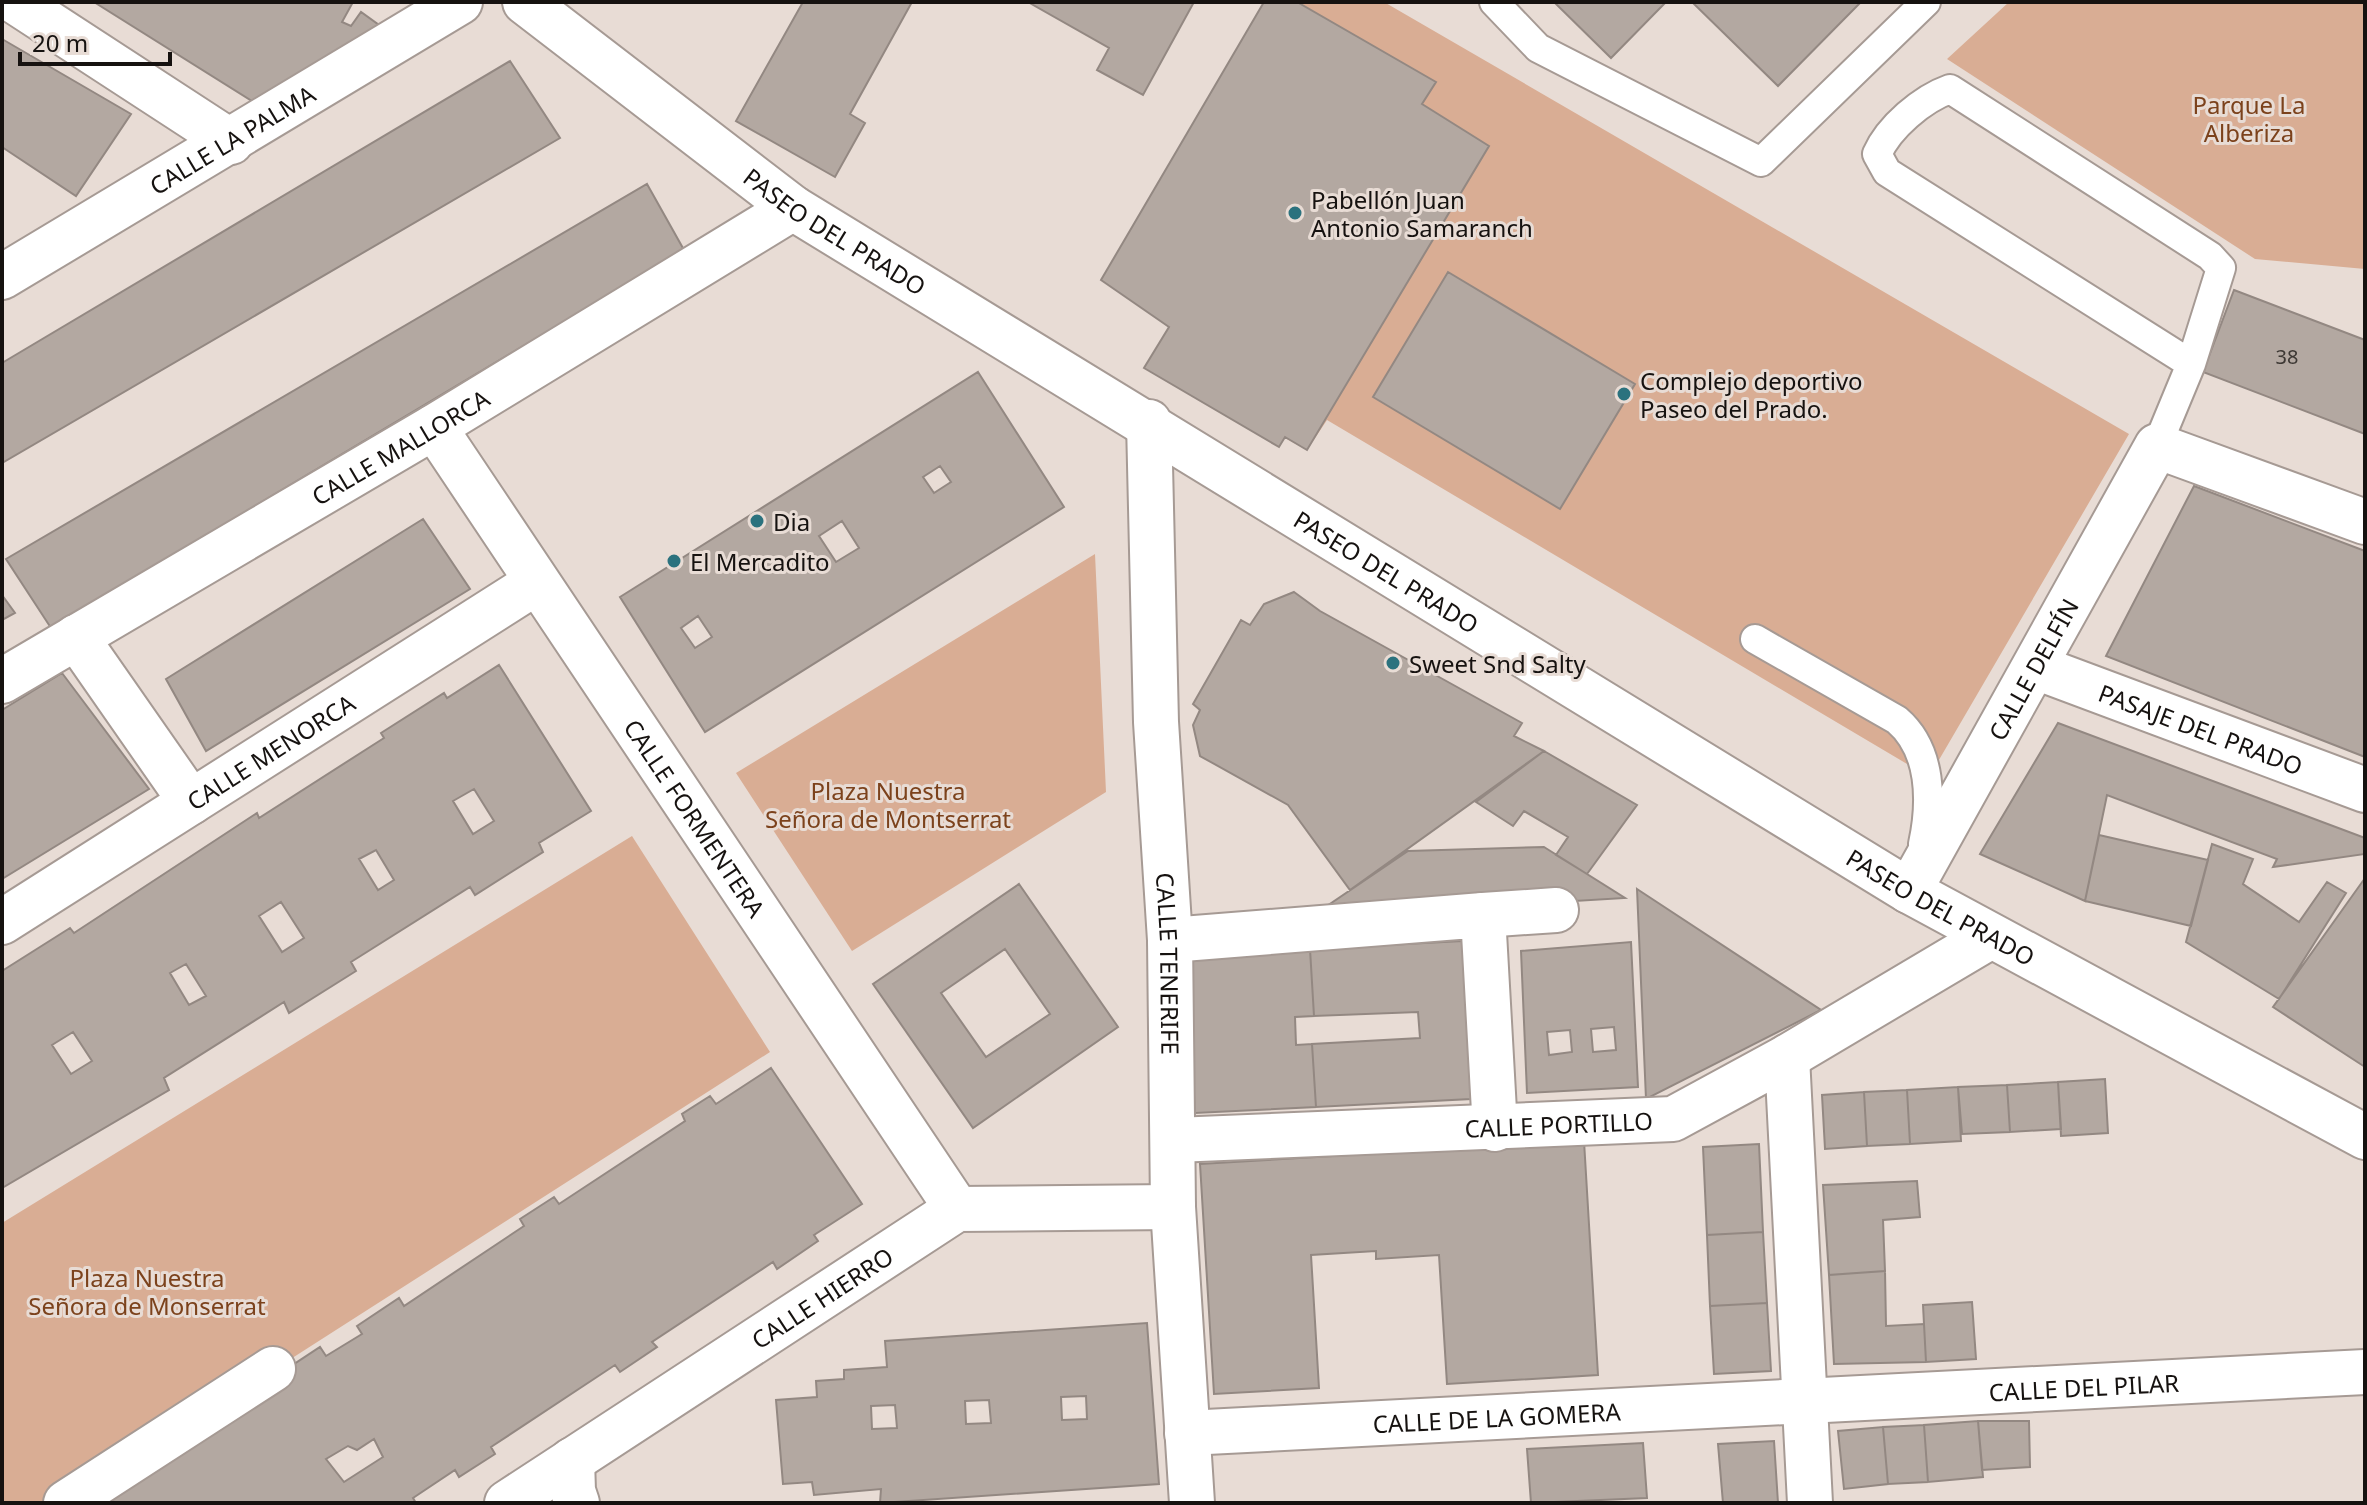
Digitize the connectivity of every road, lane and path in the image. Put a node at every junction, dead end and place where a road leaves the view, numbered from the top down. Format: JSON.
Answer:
{"nodes":[{"id":1,"x":16,"y":2,"type":"edge"},
{"id":2,"x":460,"y":2,"type":"edge"},
{"id":3,"x":525,"y":2,"type":"edge"},
{"id":4,"x":1494,"y":2,"type":"edge"},
{"id":5,"x":1926,"y":2,"type":"edge"},
{"id":6,"x":231,"y":142,"type":"junction"},
{"id":7,"x":793,"y":208,"type":"junction"},
{"id":8,"x":2,"y":277,"type":"edge"},
{"id":9,"x":2191,"y":364,"type":"junction"},
{"id":10,"x":1149,"y":422,"type":"junction"},
{"id":11,"x":434,"y":427,"type":"junction"},
{"id":12,"x":2157,"y":446,"type":"junction"},
{"id":13,"x":2365,"y":522,"type":"edge"},
{"id":14,"x":537,"y":582,"type":"junction"},
{"id":15,"x":76,"y":637,"type":"junction"},
{"id":16,"x":1755,"y":639,"type":"dead end"},
{"id":17,"x":2036,"y":667,"type":"junction"},
{"id":18,"x":2,"y":681,"type":"edge"},
{"id":19,"x":2365,"y":790,"type":"edge"},
{"id":20,"x":191,"y":802,"type":"junction"},
{"id":21,"x":1909,"y":891,"type":"junction"},
{"id":22,"x":1556,"y":910,"type":"dead end"},
{"id":23,"x":1483,"y":915,"type":"junction"},
{"id":24,"x":2,"y":922,"type":"edge"},
{"id":25,"x":1991,"y":936,"type":"junction"},
{"id":26,"x":1170,"y":940,"type":"junction"},
{"id":27,"x":1787,"y":1057,"type":"junction"},
{"id":28,"x":1495,"y":1129,"type":"junction"},
{"id":29,"x":2365,"y":1137,"type":"edge"},
{"id":30,"x":1175,"y":1140,"type":"junction"},
{"id":31,"x":1173,"y":1207,"type":"junction"},
{"id":32,"x":957,"y":1209,"type":"junction"},
{"id":33,"x":273,"y":1369,"type":"dead end"},
{"id":34,"x":2365,"y":1372,"type":"edge"},
{"id":35,"x":1804,"y":1400,"type":"junction"},
{"id":36,"x":1187,"y":1433,"type":"junction"},
{"id":37,"x":572,"y":1460,"type":"junction"},
{"id":38,"x":66,"y":1503,"type":"edge"},
{"id":39,"x":507,"y":1503,"type":"edge"},
{"id":40,"x":577,"y":1503,"type":"edge"},
{"id":41,"x":1192,"y":1503,"type":"edge"},
{"id":42,"x":1810,"y":1503,"type":"edge"}],
"edges":[{"from":1,"to":6,"type":"street"},
{"from":2,"to":6,"type":"street","name":"CALLE LA PALMA"},
{"from":3,"to":7,"type":"street","name":"PASEO DEL PRADO"},
{"from":4,"to":5,"type":"lane"},
{"from":6,"to":8,"type":"street","name":"CALLE LA PALMA"},
{"from":7,"to":10,"type":"street","name":"PASEO DEL PRADO"},
{"from":7,"to":11,"type":"street","name":"CALLE MALLORCA"},
{"from":9,"to":9,"type":"lane"},
{"from":9,"to":12,"type":"lane"},
{"from":10,"to":21,"type":"street","name":"PASEO DEL PRADO"},
{"from":10,"to":26,"type":"street","name":"CALLE TENERIFE"},
{"from":11,"to":14,"type":"street","name":"CALLE FORMENTERA"},
{"from":11,"to":15,"type":"street","name":"CALLE MALLORCA"},
{"from":12,"to":13,"type":"street"},
{"from":12,"to":17,"type":"street","name":"CALLE DELFÍN"},
{"from":14,"to":20,"type":"street","name":"CALLE MENORCA"},
{"from":14,"to":32,"type":"street","name":"CALLE FORMENTERA"},
{"from":15,"to":18,"type":"street","name":"CALLE MALLORCA"},
{"from":15,"to":20,"type":"street"},
{"from":16,"to":21,"type":"lane"},
{"from":17,"to":19,"type":"street","name":"PASAJE DEL PRADO"},
{"from":17,"to":21,"type":"street","name":"CALLE DELFÍN"},
{"from":20,"to":24,"type":"street","name":"CALLE MENORCA"},
{"from":21,"to":25,"type":"street","name":"PASEO DEL PRADO"},
{"from":22,"to":23,"type":"street"},
{"from":23,"to":26,"type":"street"},
{"from":23,"to":28,"type":"street"},
{"from":25,"to":27,"type":"street","name":"CALLE PORTILLO"},
{"from":25,"to":29,"type":"street","name":"PASEO DEL PRADO"},
{"from":26,"to":30,"type":"street","name":"CALLE TENERIFE"},
{"from":27,"to":28,"type":"street","name":"CALLE PORTILLO"},
{"from":27,"to":35,"type":"street"},
{"from":28,"to":30,"type":"street","name":"CALLE PORTILLO"},
{"from":30,"to":31,"type":"street","name":"CALLE TENERIFE"},
{"from":31,"to":32,"type":"street"},
{"from":31,"to":36,"type":"street","name":"CALLE TENERIFE"},
{"from":32,"to":37,"type":"street","name":"CALLE HIERRO"},
{"from":33,"to":38,"type":"street"},
{"from":34,"to":35,"type":"street","name":"CALLE DEL PILAR"},
{"from":35,"to":36,"type":"street","name":"CALLE DE LA GOMERA"},
{"from":35,"to":42,"type":"street"},
{"from":36,"to":41,"type":"street","name":"CALLE TENERIFE"},
{"from":37,"to":39,"type":"street","name":"CALLE HIERRO"},
{"from":37,"to":40,"type":"street"}]}
